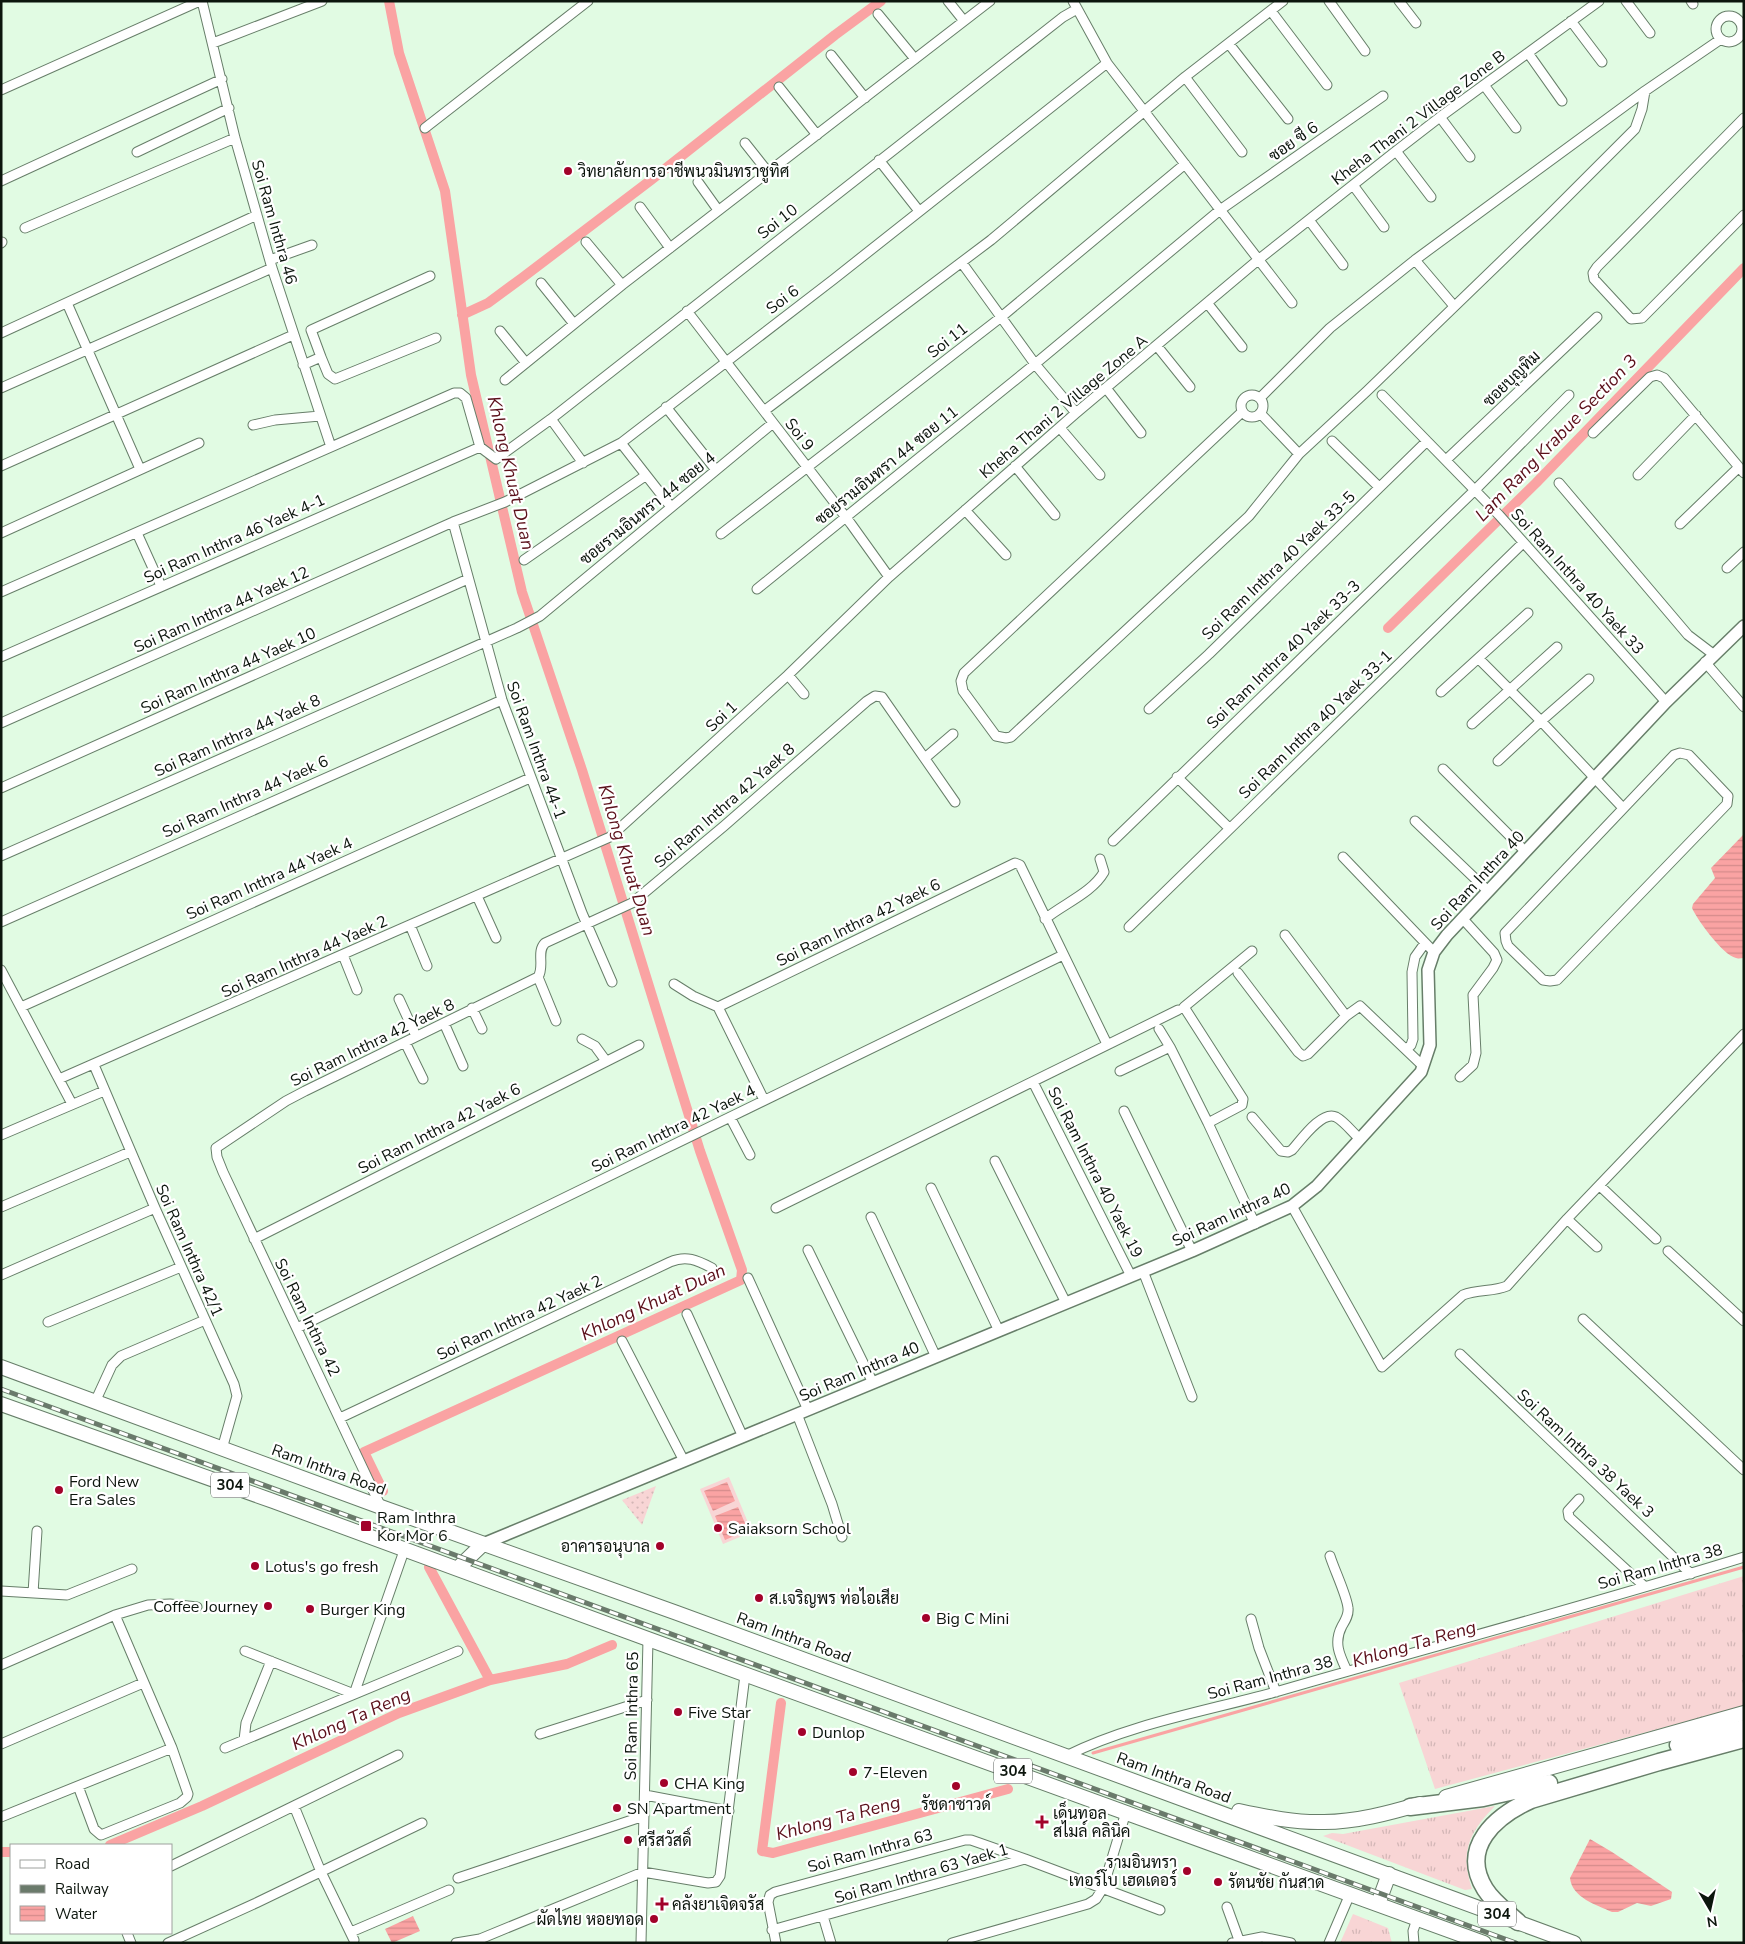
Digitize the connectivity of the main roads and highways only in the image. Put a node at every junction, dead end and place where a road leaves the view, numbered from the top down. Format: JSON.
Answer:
{"nodes":[{"id":1,"x":1,"y":1367,"type":"edge"},
{"id":2,"x":1,"y":1404,"type":"edge"},
{"id":3,"x":484,"y":1544,"type":"junction"},
{"id":4,"x":458,"y":1568,"type":"junction"},
{"id":5,"x":1744,"y":1714,"type":"edge"},
{"id":6,"x":1744,"y":1728,"type":"edge"},
{"id":7,"x":1696,"y":1734,"type":"junction"},
{"id":8,"x":1744,"y":1739,"type":"edge"},
{"id":9,"x":1192,"y":1802,"type":"junction"},
{"id":10,"x":1410,"y":1807,"type":"joint"},
{"id":11,"x":1389,"y":1874,"type":"junction"},
{"id":12,"x":1378,"y":1904,"type":"junction"},
{"id":13,"x":1518,"y":1922,"type":"junction"},
{"id":14,"x":1484,"y":1943,"type":"edge"},
{"id":15,"x":1574,"y":1943,"type":"edge"}],
"edges":[{"from":1,"to":3,"type":"main road","name":"Ram Inthra Road","number":"304"},
{"from":2,"to":4,"type":"main road","number":"304"},
{"from":3,"to":4,"type":"main road"},
{"from":3,"to":9,"type":"main road","name":"Ram Inthra Road","number":"304"},
{"from":4,"to":12,"type":"main road","number":"304"},
{"from":5,"to":7,"type":"main road"},
{"from":6,"to":7,"type":"highway"},
{"from":7,"to":10,"type":"highway"},
{"from":8,"to":13,"type":"highway"},
{"from":9,"to":10,"type":"main road"},
{"from":9,"to":11,"type":"main road","name":"Ram Inthra Road","number":"304"},
{"from":11,"to":12,"type":"main road"},
{"from":11,"to":13,"type":"main road","name":"Ram Inthra Road","number":"304"},
{"from":12,"to":14,"type":"main road","number":"304"},
{"from":13,"to":15,"type":"main road","name":"Ram Inthra Road","number":"304"}]}
